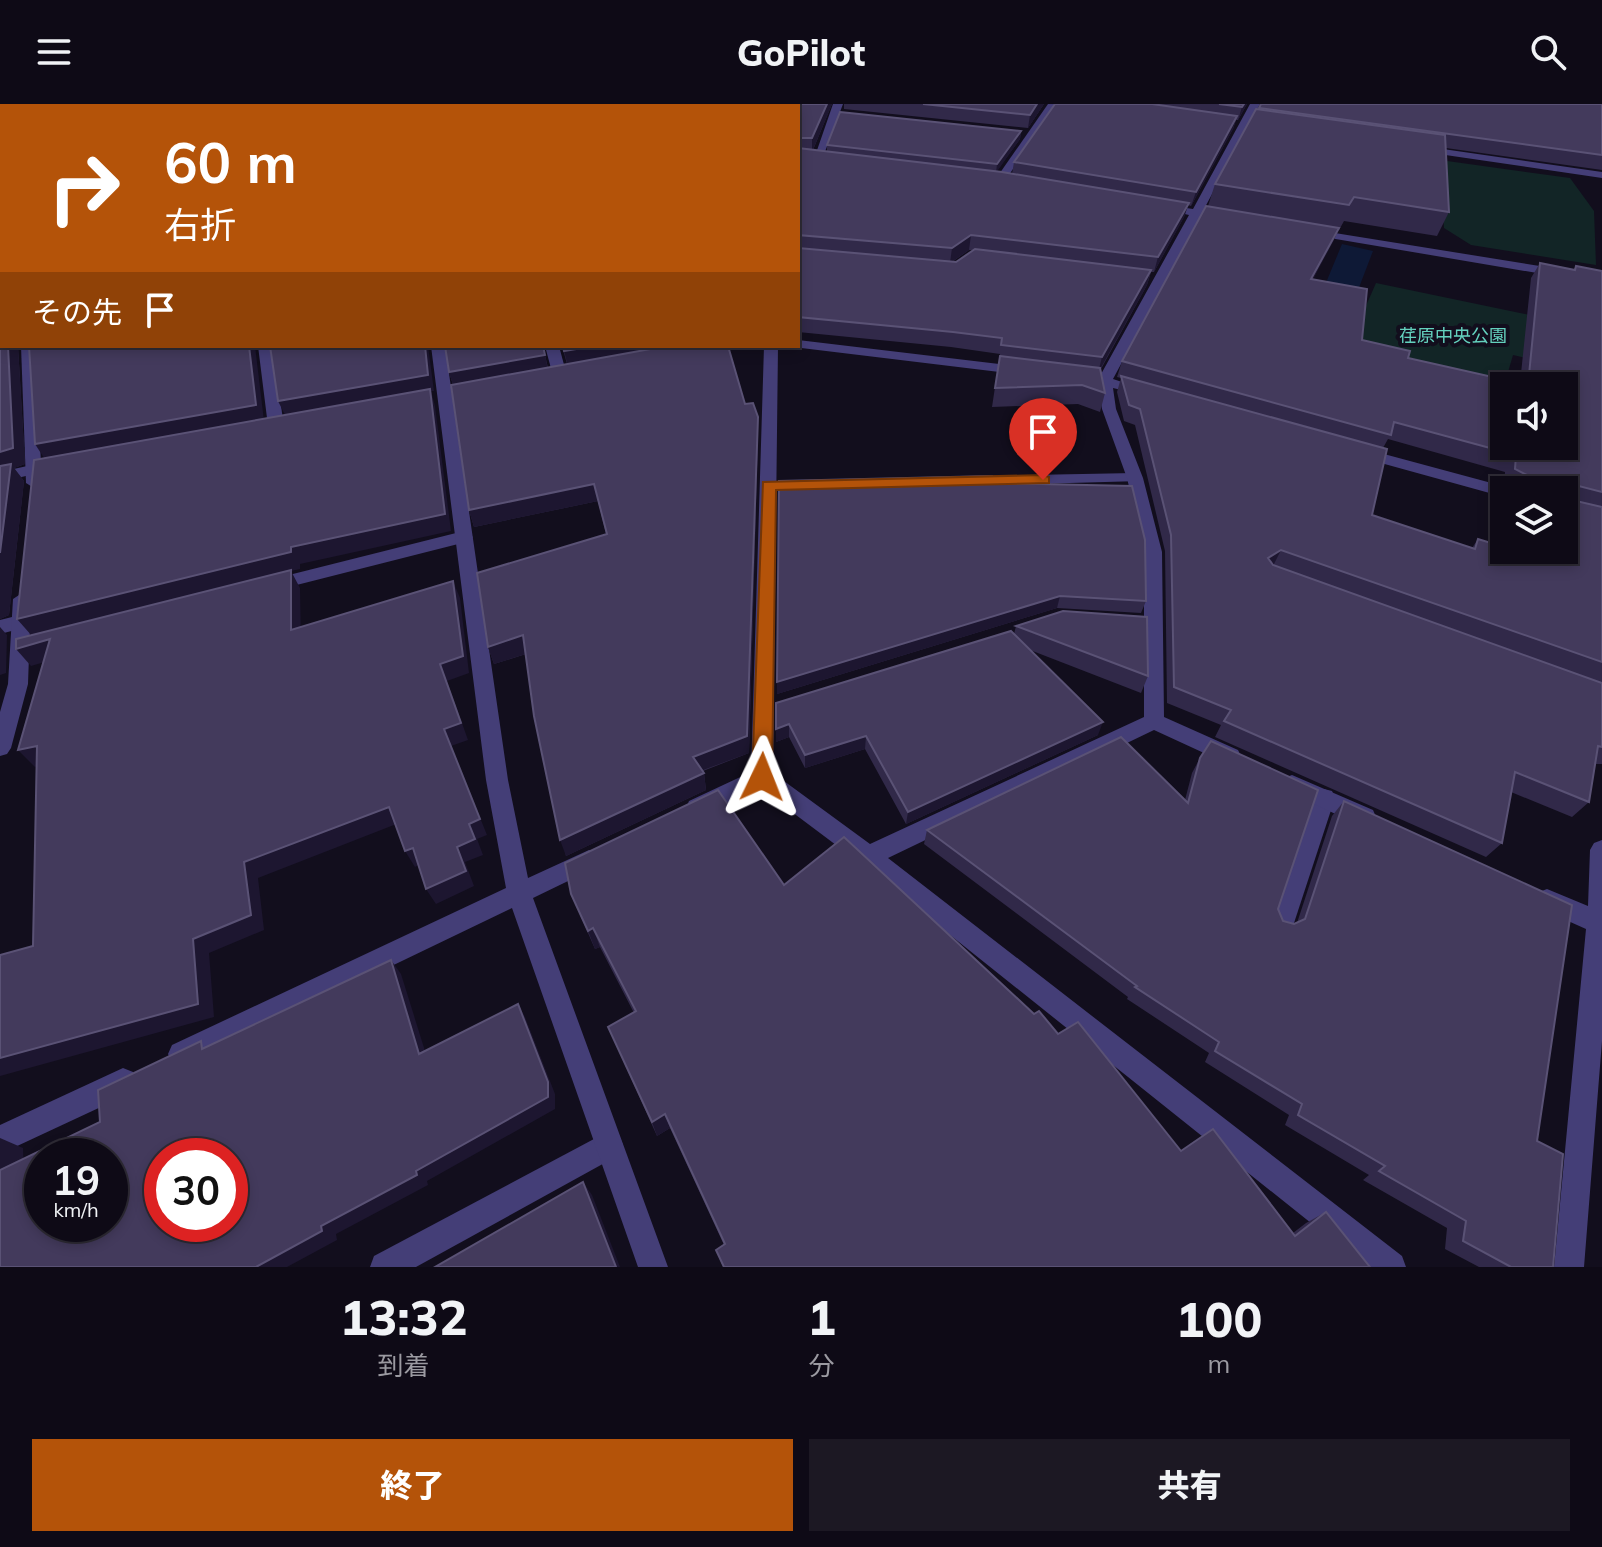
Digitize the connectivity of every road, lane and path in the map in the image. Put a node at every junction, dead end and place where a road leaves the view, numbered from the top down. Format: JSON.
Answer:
{"nodes":[{"id":1,"x":1053,"y":104,"type":"edge"},
{"id":2,"x":1255,"y":104,"type":"edge"},
{"id":3,"x":836,"y":109,"type":"edge"},
{"id":4,"x":850,"y":115,"type":"edge"},
{"id":5,"x":1228,"y":123,"type":"edge"},
{"id":6,"x":1244,"y":125,"type":"junction"},
{"id":7,"x":1259,"y":127,"type":"edge"},
{"id":8,"x":1017,"y":132,"type":"edge"},
{"id":9,"x":1032,"y":134,"type":"junction"},
{"id":10,"x":1415,"y":148,"type":"edge"},
{"id":11,"x":833,"y":158,"type":"edge"},
{"id":12,"x":1602,"y":175,"type":"edge"},
{"id":13,"x":985,"y":178,"type":"edge"},
{"id":14,"x":1000,"y":180,"type":"junction"},
{"id":15,"x":1016,"y":182,"type":"edge"},
{"id":16,"x":1153,"y":206,"type":"edge"},
{"id":17,"x":1198,"y":213,"type":"junction"},
{"id":18,"x":1245,"y":221,"type":"edge"},
{"id":19,"x":1292,"y":229,"type":"edge"},
{"id":20,"x":1147,"y":278,"type":"edge"},
{"id":21,"x":1162,"y":280,"type":"junction"},
{"id":22,"x":1602,"y":280,"type":"edge"},
{"id":23,"x":800,"y":344,"type":"edge"},
{"id":24,"x":28,"y":348,"type":"edge"},
{"id":25,"x":265,"y":348,"type":"edge"},
{"id":26,"x":438,"y":348,"type":"edge"},
{"id":27,"x":553,"y":348,"type":"edge"},
{"id":28,"x":771,"y":348,"type":"edge"},
{"id":29,"x":560,"y":376,"type":"edge"},
{"id":30,"x":1105,"y":381,"type":"junction"},
{"id":31,"x":1151,"y":394,"type":"edge"},
{"id":32,"x":276,"y":426,"type":"edge"},
{"id":33,"x":1335,"y":445,"type":"edge"},
{"id":34,"x":70,"y":463,"type":"edge"},
{"id":35,"x":36,"y":469,"type":"junction"},
{"id":36,"x":0,"y":477,"type":"edge"},
{"id":37,"x":1135,"y":478,"type":"junction"},
{"id":38,"x":944,"y":482,"type":"edge"},
{"id":39,"x":1490,"y":488,"type":"edge"},
{"id":40,"x":33,"y":501,"type":"edge"},
{"id":41,"x":464,"y":537,"type":"junction"},
{"id":42,"x":25,"y":577,"type":"edge"},
{"id":43,"x":250,"y":591,"type":"edge"},
{"id":44,"x":20,"y":622,"type":"junction"},
{"id":45,"x":0,"y":627,"type":"edge"},
{"id":46,"x":1154,"y":721,"type":"junction"},
{"id":47,"x":0,"y":748,"type":"edge"},
{"id":48,"x":762,"y":777,"type":"junction"},
{"id":49,"x":1324,"y":798,"type":"junction"},
{"id":50,"x":676,"y":818,"type":"edge"},
{"id":51,"x":1381,"y":824,"type":"edge"},
{"id":52,"x":1602,"y":850,"type":"edge"},
{"id":53,"x":605,"y":852,"type":"edge"},
{"id":54,"x":868,"y":856,"type":"junction"},
{"id":55,"x":1526,"y":890,"type":"edge"},
{"id":56,"x":519,"y":893,"type":"junction"},
{"id":57,"x":1282,"y":923,"type":"edge"},
{"id":58,"x":1600,"y":924,"type":"edge"},
{"id":59,"x":0,"y":1140,"type":"edge"},
{"id":60,"x":609,"y":1145,"type":"junction"},
{"id":61,"x":385,"y":1267,"type":"edge"},
{"id":62,"x":653,"y":1267,"type":"edge"},
{"id":63,"x":1391,"y":1267,"type":"edge"},
{"id":64,"x":1569,"y":1267,"type":"edge"}],
"edges":[{"from":1,"to":9,"type":"street"},
{"from":2,"to":6,"type":"street"},
{"from":3,"to":4,"type":"street"},
{"from":3,"to":11,"type":"street"},
{"from":5,"to":6,"type":"street"},
{"from":6,"to":7,"type":"street"},
{"from":6,"to":17,"type":"street"},
{"from":8,"to":9,"type":"street"},
{"from":9,"to":14,"type":"street"},
{"from":10,"to":12,"type":"street"},
{"from":13,"to":14,"type":"street"},
{"from":14,"to":15,"type":"street"},
{"from":16,"to":17,"type":"street"},
{"from":17,"to":18,"type":"street"},
{"from":17,"to":21,"type":"street"},
{"from":19,"to":22,"type":"street"},
{"from":20,"to":21,"type":"street"},
{"from":21,"to":30,"type":"street"},
{"from":23,"to":30,"type":"street"},
{"from":24,"to":35,"type":"street"},
{"from":25,"to":32,"type":"street"},
{"from":26,"to":41,"type":"street"},
{"from":27,"to":29,"type":"street"},
{"from":28,"to":48,"type":"street"},
{"from":30,"to":31,"type":"street"},
{"from":30,"to":37,"type":"street"},
{"from":33,"to":39,"type":"street"},
{"from":34,"to":35,"type":"street"},
{"from":35,"to":36,"type":"street"},
{"from":35,"to":40,"type":"street"},
{"from":37,"to":38,"type":"street"},
{"from":37,"to":46,"type":"street"},
{"from":41,"to":43,"type":"street"},
{"from":41,"to":56,"type":"street"},
{"from":42,"to":44,"type":"street"},
{"from":44,"to":45,"type":"street"},
{"from":44,"to":47,"type":"street"},
{"from":46,"to":49,"type":"street"},
{"from":46,"to":54,"type":"street"},
{"from":48,"to":50,"type":"street"},
{"from":48,"to":54,"type":"street"},
{"from":49,"to":51,"type":"street"},
{"from":49,"to":57,"type":"street"},
{"from":52,"to":58,"type":"street"},
{"from":53,"to":56,"type":"street"},
{"from":54,"to":63,"type":"street"},
{"from":55,"to":58,"type":"street"},
{"from":56,"to":59,"type":"street"},
{"from":56,"to":60,"type":"street"},
{"from":58,"to":64,"type":"street"},
{"from":60,"to":61,"type":"street"},
{"from":60,"to":62,"type":"street"}]}
